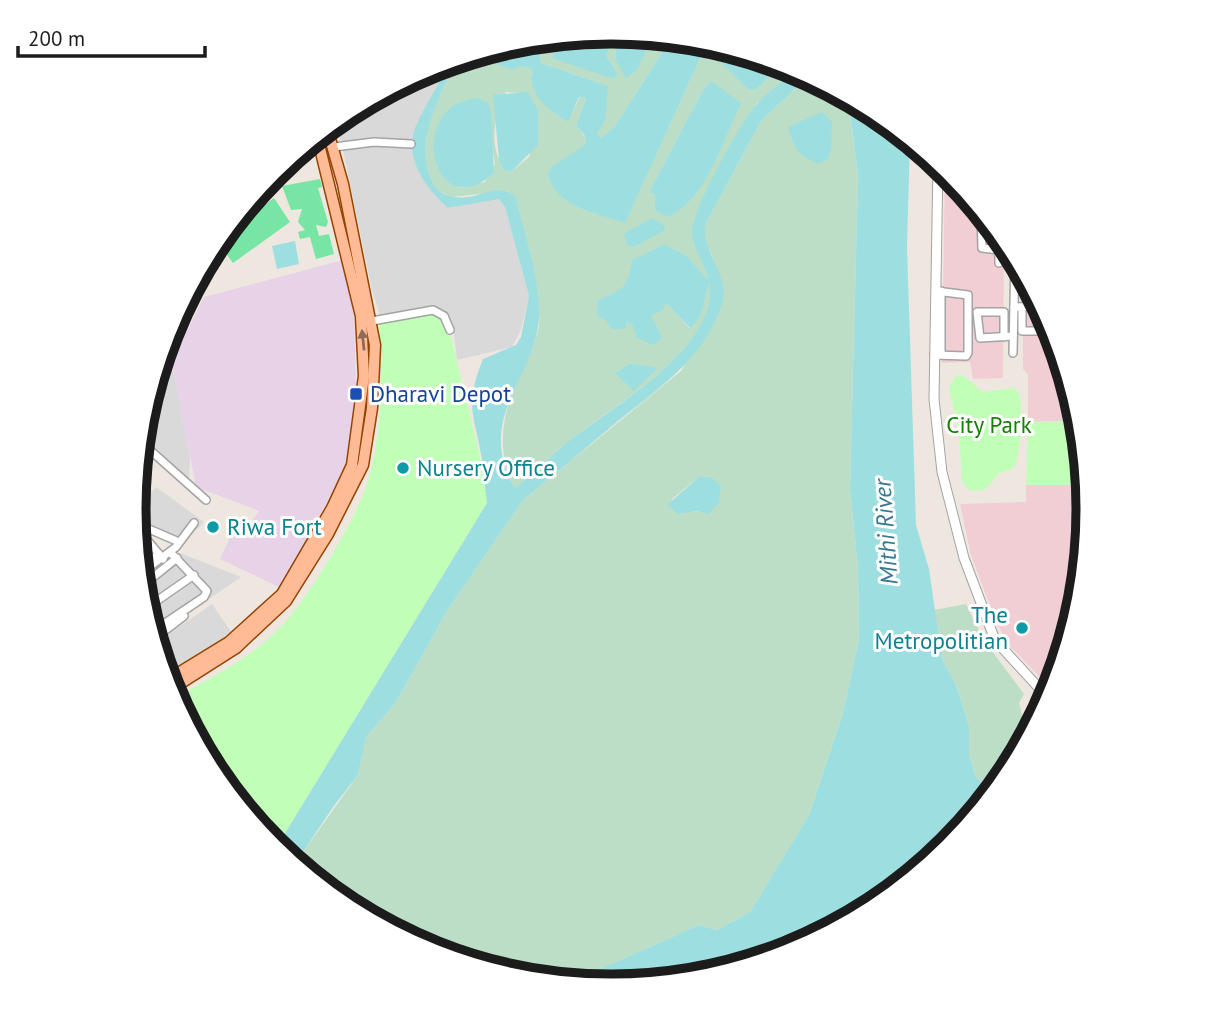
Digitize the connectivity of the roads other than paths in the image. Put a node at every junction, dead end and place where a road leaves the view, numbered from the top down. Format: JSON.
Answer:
{"nodes":[{"id":1,"x":331,"y":138,"type":"edge"},
{"id":2,"x":411,"y":144,"type":"dead end"},
{"id":3,"x":321,"y":146,"type":"edge"},
{"id":4,"x":334,"y":147,"type":"junction"},
{"id":5,"x":938,"y":178,"type":"edge"},
{"id":6,"x":340,"y":199,"type":"junction"},
{"id":7,"x":346,"y":226,"type":"junction"},
{"id":8,"x":981,"y":227,"type":"edge"},
{"id":9,"x":995,"y":247,"type":"edge"},
{"id":10,"x":999,"y":253,"type":"edge"},
{"id":11,"x":999,"y":263,"type":"dead end"},
{"id":12,"x":1016,"y":280,"type":"edge"},
{"id":13,"x":938,"y":291,"type":"junction"},
{"id":14,"x":1030,"y":306,"type":"edge"},
{"id":15,"x":1018,"y":307,"type":"junction"},
{"id":16,"x":372,"y":321,"type":"junction"},
{"id":17,"x":450,"y":330,"type":"dead end"},
{"id":18,"x":1041,"y":331,"type":"edge"},
{"id":19,"x":1013,"y":336,"type":"junction"},
{"id":20,"x":1004,"y":337,"type":"junction"},
{"id":21,"x":1013,"y":353,"type":"dead end"},
{"id":22,"x":938,"y":355,"type":"junction"},
{"id":23,"x":150,"y":450,"type":"edge"},
{"id":24,"x":206,"y":500,"type":"dead end"},
{"id":25,"x":194,"y":523,"type":"dead end"},
{"id":26,"x":147,"y":528,"type":"edge"},
{"id":27,"x":147,"y":541,"type":"edge"},
{"id":28,"x":179,"y":542,"type":"junction"},
{"id":29,"x":170,"y":552,"type":"junction"},
{"id":30,"x":161,"y":556,"type":"junction"},
{"id":31,"x":177,"y":558,"type":"junction"},
{"id":32,"x":149,"y":563,"type":"edge"},
{"id":33,"x":150,"y":566,"type":"edge"},
{"id":34,"x":194,"y":575,"type":"junction"},
{"id":35,"x":151,"y":578,"type":"edge"},
{"id":36,"x":204,"y":601,"type":"dead end"},
{"id":37,"x":155,"y":602,"type":"edge"},
{"id":38,"x":162,"y":628,"type":"edge"},
{"id":39,"x":162,"y":629,"type":"edge"},
{"id":40,"x":178,"y":678,"type":"edge"},
{"id":41,"x":179,"y":679,"type":"edge"},
{"id":42,"x":1040,"y":689,"type":"edge"}],
"edges":[{"from":1,"to":4,"type":"main road"},
{"from":2,"to":4,"type":"street"},
{"from":3,"to":6,"type":"main road"},
{"from":4,"to":6,"type":"main road"},
{"from":5,"to":13,"type":"street"},
{"from":6,"to":7,"type":"main road"},
{"from":7,"to":16,"type":"main road"},
{"from":40,"to":7,"type":"main road","one_way":true},
{"from":8,"to":9,"type":"street"},
{"from":10,"to":11,"type":"street"},
{"from":12,"to":15,"type":"street"},
{"from":13,"to":22,"type":"street"},
{"from":13,"to":22,"type":"street"},
{"from":14,"to":15,"type":"street"},
{"from":15,"to":18,"type":"street"},
{"from":15,"to":19,"type":"street"},
{"from":16,"to":17,"type":"street"},
{"from":16,"to":41,"type":"main road"},
{"from":19,"to":20,"type":"street"},
{"from":19,"to":21,"type":"street"},
{"from":20,"to":20,"type":"street"},
{"from":22,"to":42,"type":"street"},
{"from":23,"to":24,"type":"street"},
{"from":25,"to":28,"type":"street"},
{"from":26,"to":28,"type":"street"},
{"from":27,"to":30,"type":"street"},
{"from":28,"to":29,"type":"street"},
{"from":29,"to":30,"type":"street"},
{"from":29,"to":31,"type":"street"},
{"from":30,"to":32,"type":"street"},
{"from":30,"to":33,"type":"street"},
{"from":31,"to":34,"type":"street"},
{"from":31,"to":35,"type":"street"},
{"from":34,"to":37,"type":"street"},
{"from":34,"to":38,"type":"street"},
{"from":36,"to":39,"type":"street"}]}
